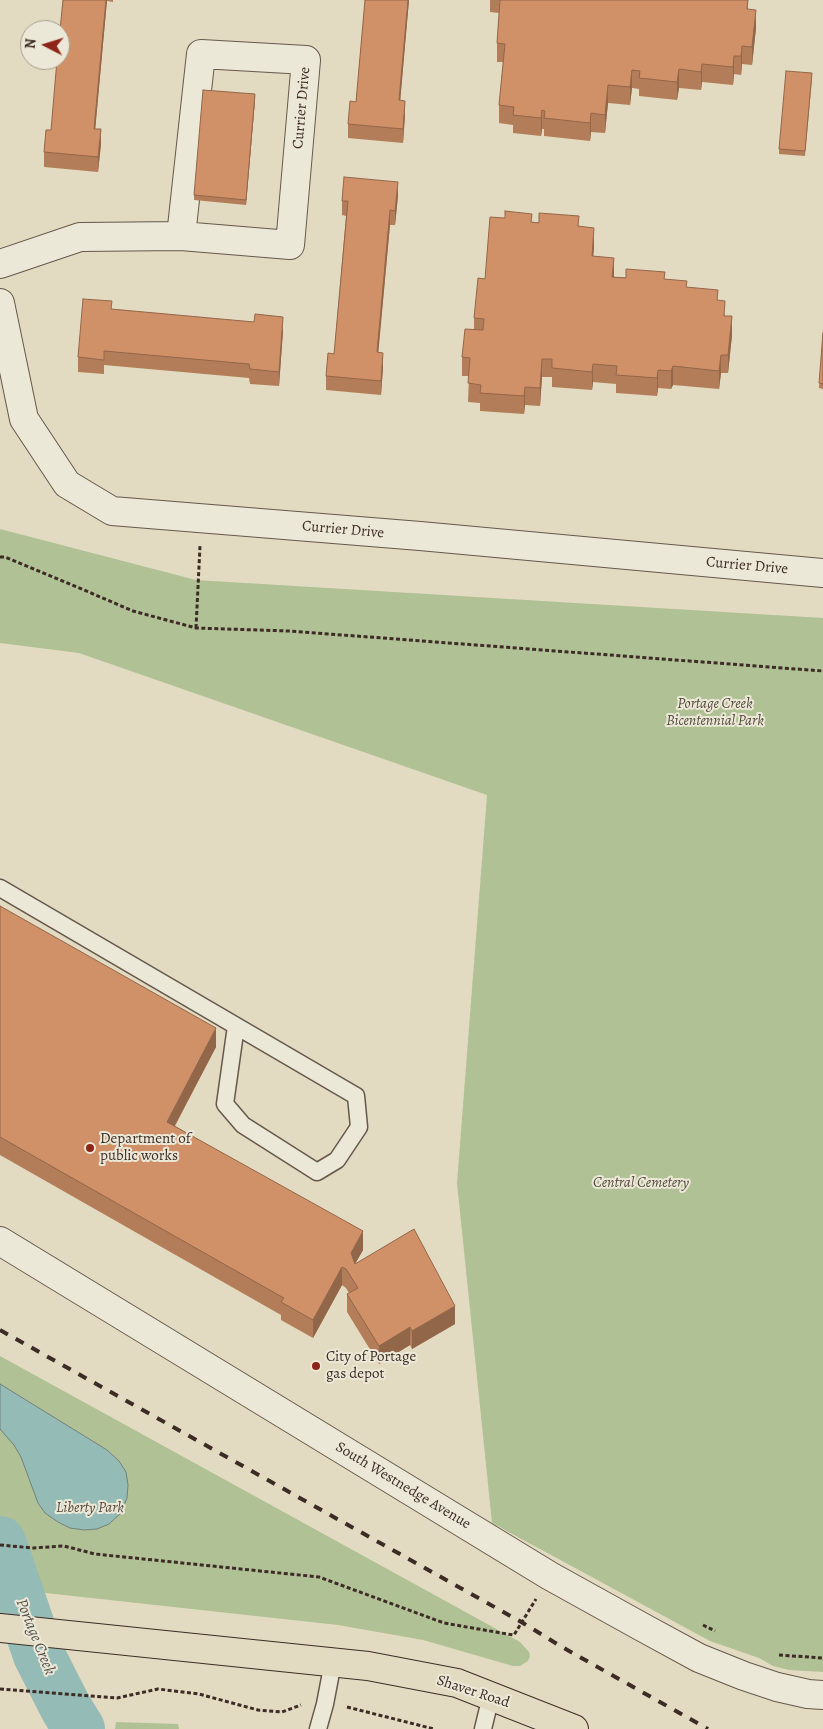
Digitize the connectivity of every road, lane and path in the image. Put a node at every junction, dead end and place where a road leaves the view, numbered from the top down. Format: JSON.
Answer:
{"nodes":[{"id":1,"x":181,"y":236,"type":"junction"},
{"id":2,"x":0,"y":264,"type":"edge"},
{"id":3,"x":0,"y":302,"type":"edge"},
{"id":4,"x":202,"y":518,"type":"junction"},
{"id":5,"x":0,"y":557,"type":"edge"},
{"id":6,"x":823,"y":573,"type":"edge"},
{"id":7,"x":196,"y":628,"type":"junction"},
{"id":8,"x":823,"y":672,"type":"edge"},
{"id":9,"x":0,"y":888,"type":"edge"},
{"id":10,"x":236,"y":1026,"type":"junction"},
{"id":11,"x":0,"y":1241,"type":"edge"},
{"id":12,"x":0,"y":1545,"type":"edge"},
{"id":13,"x":550,"y":1576,"type":"junction"},
{"id":14,"x":701,"y":1624,"type":"dead end"},
{"id":15,"x":0,"y":1628,"type":"edge"},
{"id":16,"x":718,"y":1633,"type":"dead end"},
{"id":17,"x":774,"y":1655,"type":"dead end"},
{"id":18,"x":823,"y":1658,"type":"edge"},
{"id":19,"x":333,"y":1662,"type":"junction"},
{"id":20,"x":0,"y":1689,"type":"edge"},
{"id":21,"x":823,"y":1695,"type":"edge"},
{"id":22,"x":492,"y":1696,"type":"junction"},
{"id":23,"x":325,"y":1704,"type":"junction"},
{"id":24,"x":318,"y":1729,"type":"edge"},
{"id":25,"x":434,"y":1729,"type":"edge"},
{"id":26,"x":483,"y":1729,"type":"edge"},
{"id":27,"x":574,"y":1729,"type":"edge"}],
"edges":[{"from":1,"to":1,"type":"street","name":"Currier Drive"},
{"from":1,"to":2,"type":"street","name":"Currier Drive"},
{"from":3,"to":4,"type":"street","name":"Currier Drive"},
{"from":4,"to":6,"type":"street","name":"Currier Drive"},
{"from":4,"to":7,"type":"path"},
{"from":5,"to":7,"type":"path"},
{"from":7,"to":8,"type":"path"},
{"from":9,"to":10,"type":"lane"},
{"from":10,"to":10,"type":"lane"},
{"from":11,"to":13,"type":"street","name":"South Westnedge Avenue"},
{"from":12,"to":13,"type":"path"},
{"from":13,"to":21,"type":"street","name":"South Westnedge Avenue"},
{"from":14,"to":16,"type":"path"},
{"from":15,"to":19,"type":"main road"},
{"from":17,"to":18,"type":"path"},
{"from":19,"to":22,"type":"main road","name":"Shaver Road"},
{"from":19,"to":23,"type":"lane"},
{"from":20,"to":23,"type":"path"},
{"from":22,"to":26,"type":"lane"},
{"from":22,"to":27,"type":"main road","name":"Shaver Road"},
{"from":23,"to":24,"type":"lane"},
{"from":23,"to":25,"type":"path"}]}
